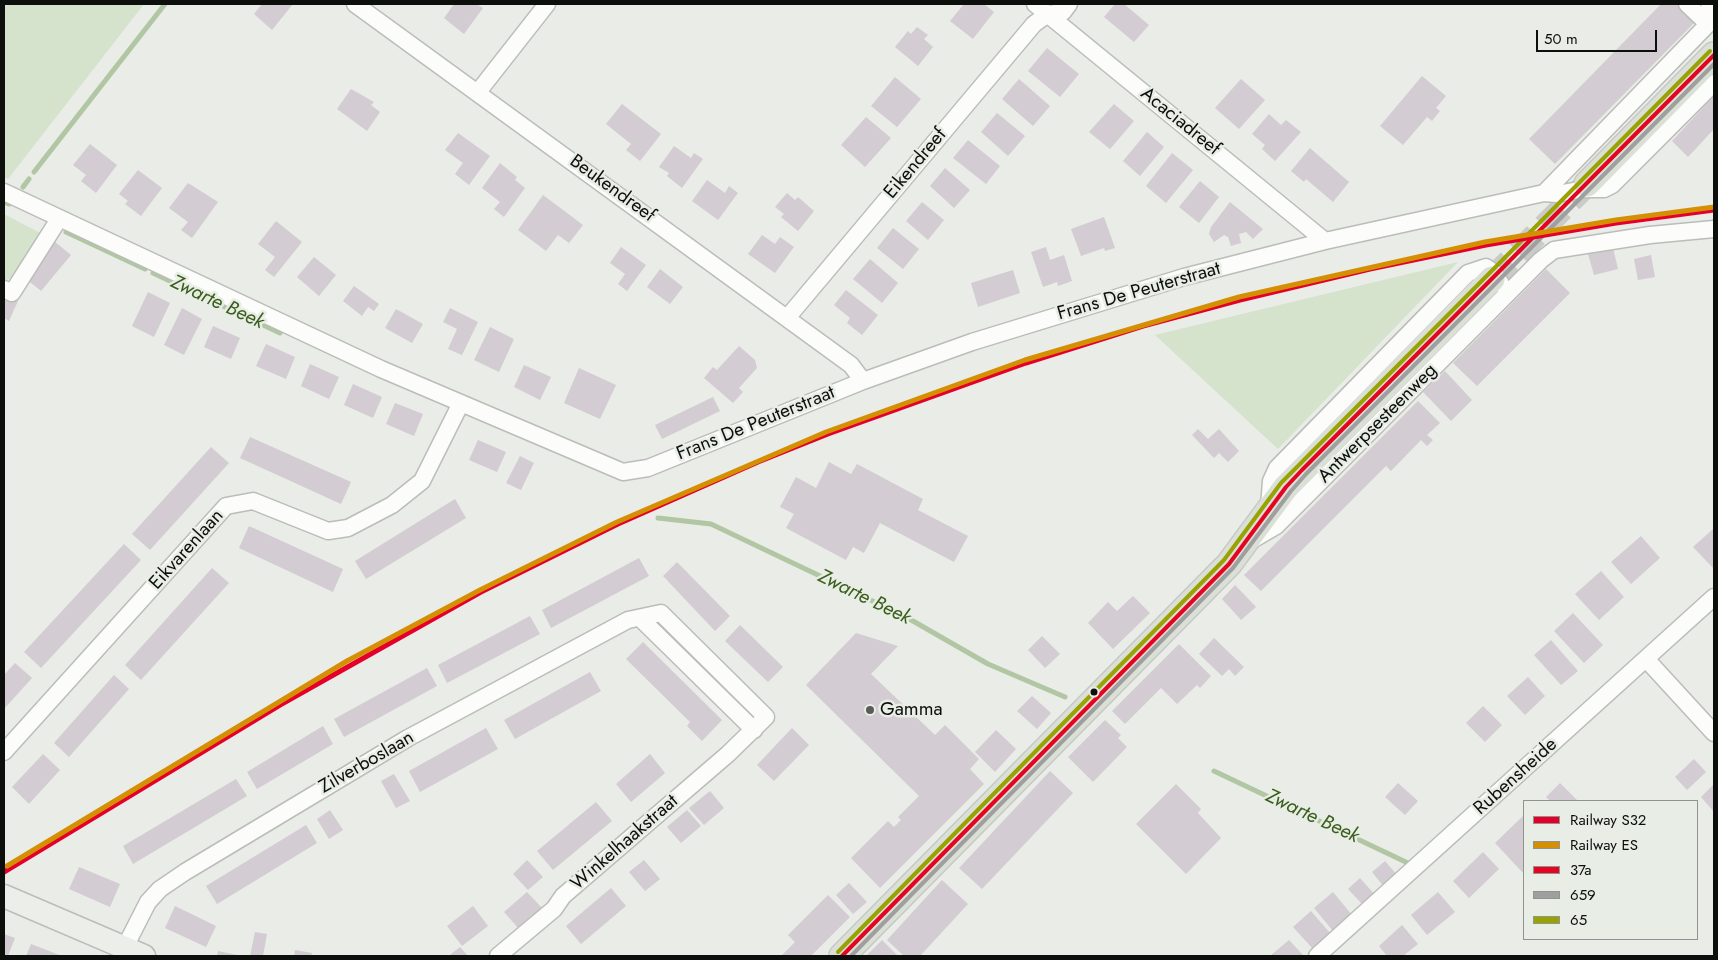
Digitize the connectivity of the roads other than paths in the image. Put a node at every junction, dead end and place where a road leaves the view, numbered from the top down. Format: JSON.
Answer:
{"nodes":[{"id":1,"x":355,"y":4,"type":"edge"},
{"id":2,"x":547,"y":4,"type":"edge"},
{"id":3,"x":1035,"y":4,"type":"edge"},
{"id":4,"x":1070,"y":4,"type":"edge"},
{"id":5,"x":1687,"y":4,"type":"edge"},
{"id":6,"x":1709,"y":4,"type":"edge"},
{"id":7,"x":1049,"y":9,"type":"edge"},
{"id":8,"x":1714,"y":9,"type":"edge"},
{"id":9,"x":1711,"y":21,"type":"edge"},
{"id":10,"x":1714,"y":55,"type":"edge"},
{"id":11,"x":1714,"y":83,"type":"edge"},
{"id":12,"x":478,"y":92,"type":"junction"},
{"id":13,"x":1574,"y":163,"type":"junction"},
{"id":14,"x":1586,"y":187,"type":"junction"},
{"id":15,"x":4,"y":192,"type":"edge"},
{"id":16,"x":1544,"y":193,"type":"junction"},
{"id":17,"x":59,"y":219,"type":"junction"},
{"id":18,"x":1714,"y":229,"type":"edge"},
{"id":19,"x":1325,"y":241,"type":"junction"},
{"id":20,"x":1498,"y":287,"type":"junction"},
{"id":21,"x":4,"y":289,"type":"edge"},
{"id":22,"x":787,"y":318,"type":"junction"},
{"id":23,"x":863,"y":381,"type":"junction"},
{"id":24,"x":461,"y":403,"type":"junction"},
{"id":25,"x":1246,"y":544,"type":"junction"},
{"id":26,"x":1714,"y":597,"type":"edge"},
{"id":27,"x":1647,"y":660,"type":"junction"},
{"id":28,"x":754,"y":730,"type":"joint"},
{"id":29,"x":1714,"y":733,"type":"edge"},
{"id":30,"x":4,"y":752,"type":"edge"},
{"id":31,"x":4,"y":896,"type":"edge"},
{"id":32,"x":134,"y":952,"type":"edge"},
{"id":33,"x":498,"y":956,"type":"edge"},
{"id":34,"x":842,"y":956,"type":"edge"},
{"id":35,"x":1317,"y":956,"type":"edge"}],
"edges":[{"from":1,"to":12,"type":"street","name":"Beukendreef"},
{"from":2,"to":12,"type":"street"},
{"from":3,"to":7,"type":"street","name":"Acaciadreef"},
{"from":4,"to":7,"type":"street","name":"Eikendreef"},
{"from":5,"to":9,"type":"street"},
{"from":6,"to":8,"type":"street"},
{"from":7,"to":19,"type":"street","name":"Acaciadreef"},
{"from":7,"to":22,"type":"street","name":"Eikendreef"},
{"from":9,"to":13,"type":"street"},
{"from":10,"to":14,"type":"main road"},
{"from":11,"to":14,"type":"street"},
{"from":12,"to":22,"type":"street","name":"Beukendreef"},
{"from":13,"to":14,"type":"street"},
{"from":13,"to":16,"type":"street"},
{"from":14,"to":16,"type":"street"},
{"from":15,"to":17,"type":"street","name":"Frans De Peuterstraat"},
{"from":16,"to":19,"type":"street","name":"Frans De Peuterstraat"},
{"from":17,"to":21,"type":"street"},
{"from":17,"to":24,"type":"street","name":"Frans De Peuterstraat"},
{"from":18,"to":20,"type":"street","name":"Antwerpsesteenweg"},
{"from":19,"to":23,"type":"street","name":"Frans De Peuterstraat"},
{"from":20,"to":25,"type":"main road","name":"Antwerpsesteenweg"},
{"from":20,"to":25,"type":"street","name":"Antwerpsesteenweg"},
{"from":22,"to":23,"type":"street","name":"Beukendreef"},
{"from":23,"to":24,"type":"street","name":"Frans De Peuterstraat"},
{"from":24,"to":30,"type":"street","name":"Eikvarenlaan"},
{"from":25,"to":34,"type":"main road","name":"Antwerpsesteenweg"},
{"from":26,"to":27,"type":"street","name":"Rubensheide"},
{"from":27,"to":29,"type":"street"},
{"from":27,"to":35,"type":"street","name":"Rubensheide"},
{"from":28,"to":32,"type":"street","name":"Zilverboslaan"},
{"from":28,"to":33,"type":"street","name":"Winkelhaakstraat"},
{"from":31,"to":32,"type":"street"}]}
